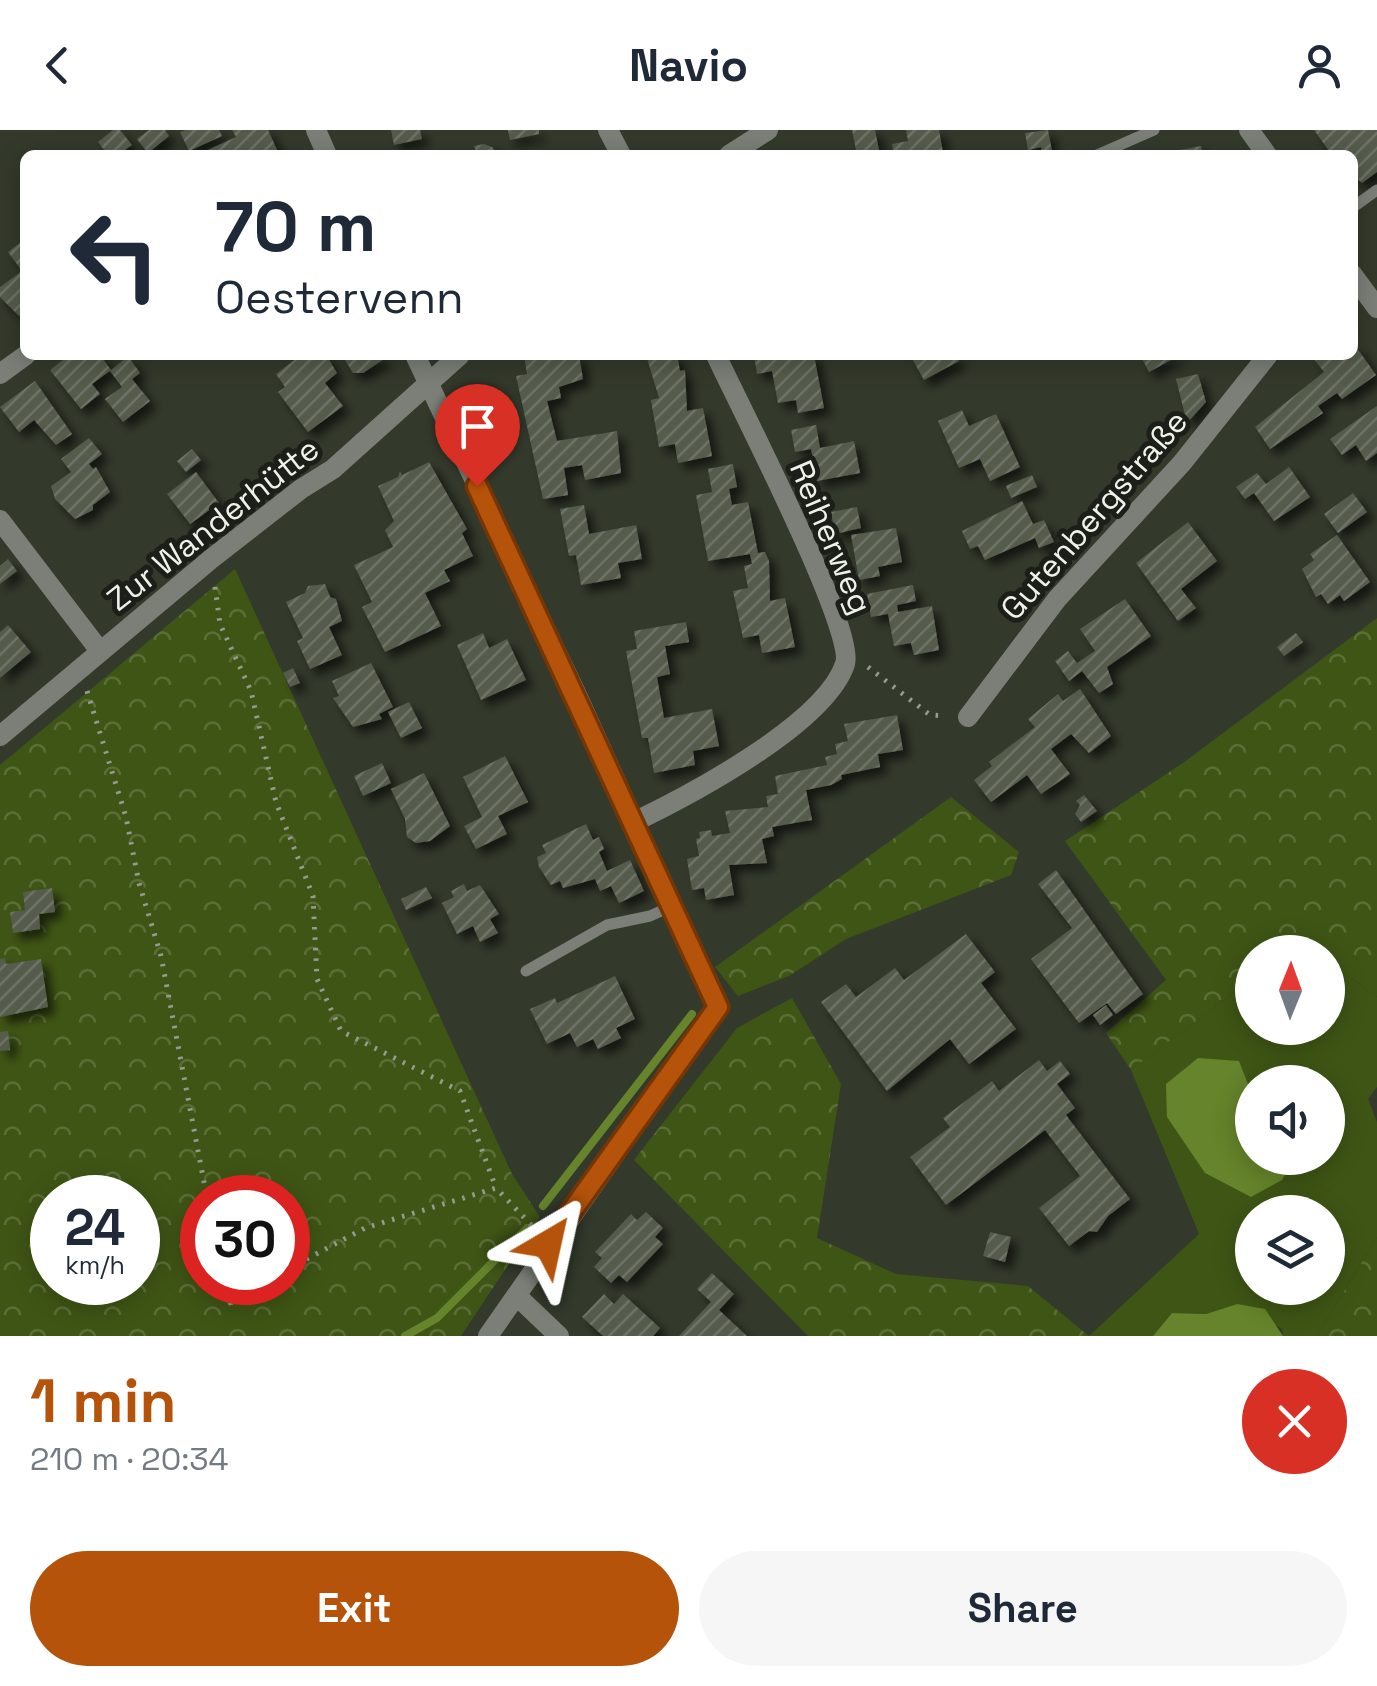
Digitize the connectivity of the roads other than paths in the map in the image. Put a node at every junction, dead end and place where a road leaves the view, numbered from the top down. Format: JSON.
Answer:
{"nodes":[{"id":1,"x":768,"y":130,"type":"edge"},
{"id":2,"x":1154,"y":130,"type":"edge"},
{"id":3,"x":738,"y":150,"type":"edge"},
{"id":4,"x":1108,"y":150,"type":"edge"},
{"id":5,"x":1358,"y":282,"type":"edge"},
{"id":6,"x":1377,"y":308,"type":"edge"},
{"id":7,"x":417,"y":360,"type":"edge"},
{"id":8,"x":454,"y":360,"type":"edge"},
{"id":9,"x":718,"y":360,"type":"edge"},
{"id":10,"x":1264,"y":360,"type":"edge"},
{"id":11,"x":427,"y":382,"type":"junction"},
{"id":12,"x":0,"y":520,"type":"edge"},
{"id":13,"x":100,"y":651,"type":"junction"},
{"id":14,"x":968,"y":717,"type":"road end"},
{"id":15,"x":0,"y":736,"type":"edge"},
{"id":16,"x":634,"y":822,"type":"junction"},
{"id":17,"x":672,"y":906,"type":"junction"},
{"id":18,"x":526,"y":971,"type":"dead end"},
{"id":19,"x":517,"y":1296,"type":"junction"},
{"id":20,"x":488,"y":1336,"type":"edge"},
{"id":21,"x":559,"y":1336,"type":"edge"}],
"edges":[{"from":1,"to":3,"type":"street"},
{"from":2,"to":4,"type":"lane"},
{"from":5,"to":6,"type":"street"},
{"from":7,"to":11,"type":"street"},
{"from":8,"to":11,"type":"street","name":"Zur Wanderhütte"},
{"from":9,"to":16,"type":"street","name":"Reiherweg"},
{"from":10,"to":14,"type":"street","name":"Gutenbergstraße"},
{"from":11,"to":13,"type":"street","name":"Zur Wanderhütte"},
{"from":11,"to":16,"type":"street"},
{"from":12,"to":13,"type":"street"},
{"from":13,"to":15,"type":"street","name":"Zur Wanderhütte"},
{"from":16,"to":17,"type":"street"},
{"from":17,"to":18,"type":"lane"},
{"from":17,"to":19,"type":"street"},
{"from":19,"to":20,"type":"street"},
{"from":19,"to":21,"type":"street"}]}
